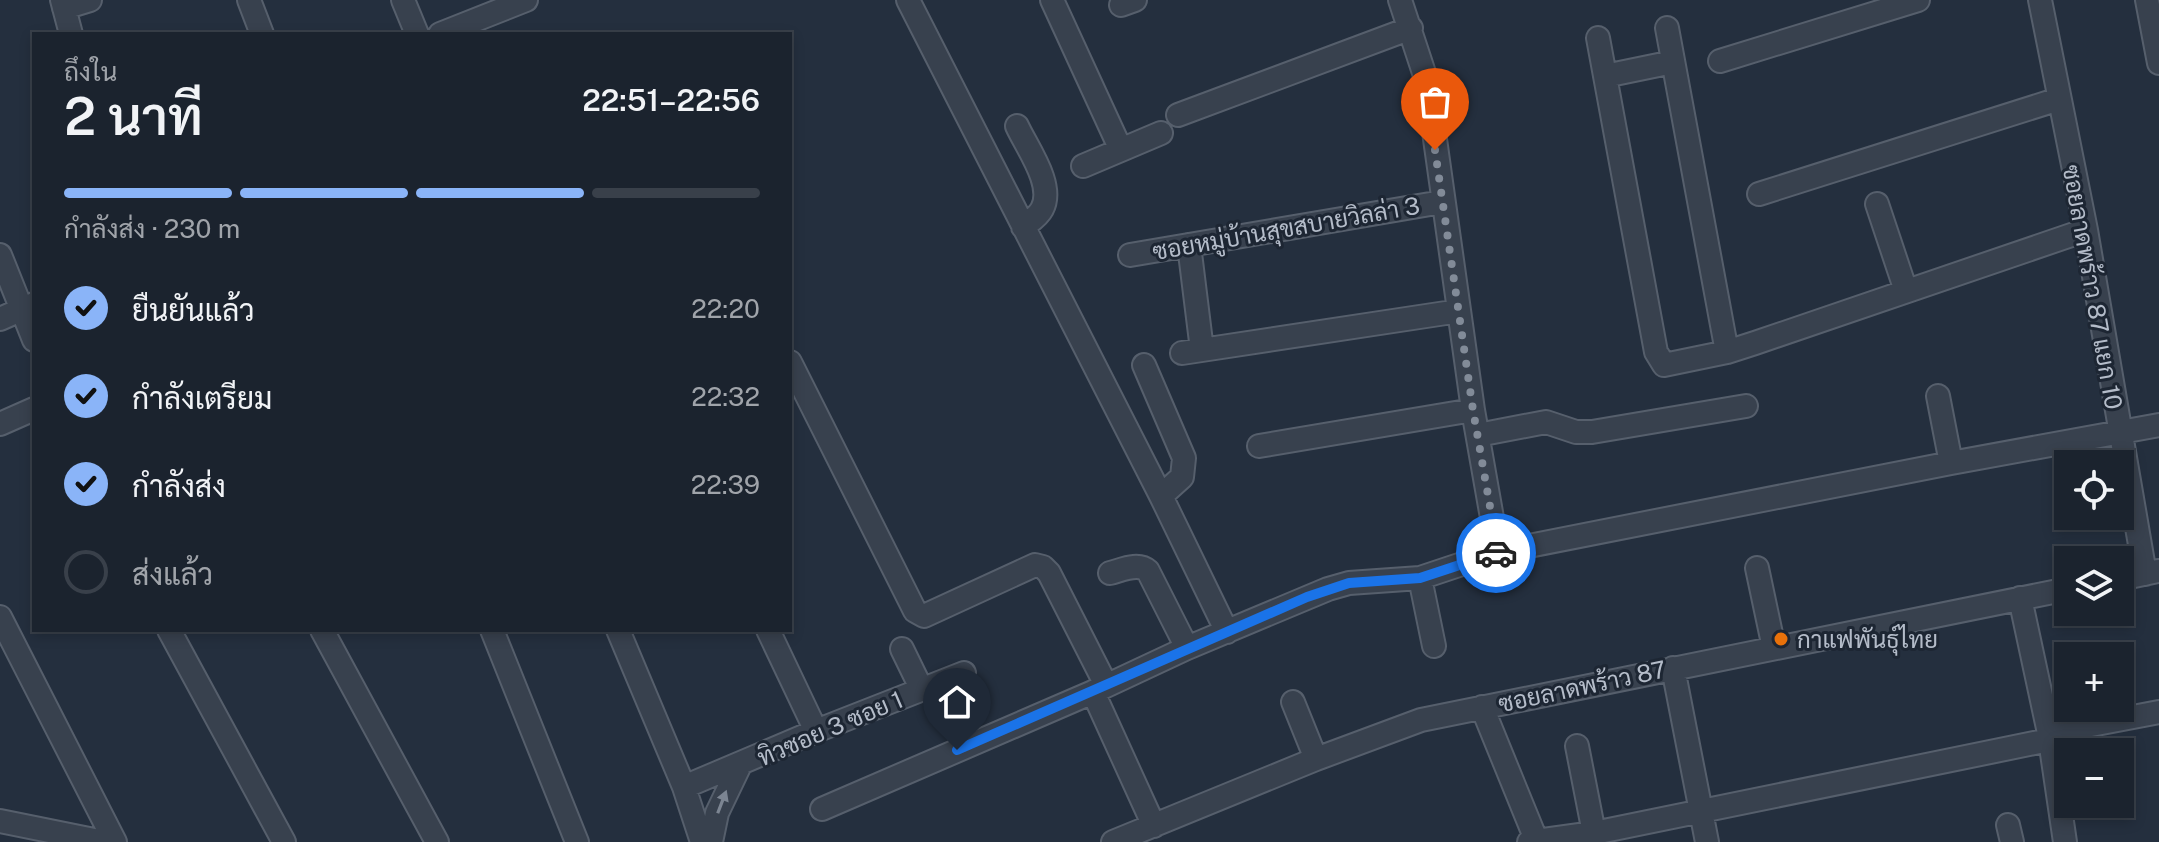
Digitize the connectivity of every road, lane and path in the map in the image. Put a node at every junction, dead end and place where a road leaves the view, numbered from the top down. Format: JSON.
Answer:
{"nodes":[{"id":1,"x":90,"y":0,"type":"edge"},
{"id":2,"x":249,"y":0,"type":"edge"},
{"id":3,"x":403,"y":0,"type":"edge"},
{"id":4,"x":526,"y":0,"type":"edge"},
{"id":5,"x":908,"y":0,"type":"edge"},
{"id":6,"x":1052,"y":0,"type":"edge"},
{"id":7,"x":1400,"y":0,"type":"edge"},
{"id":8,"x":1918,"y":0,"type":"edge"},
{"id":9,"x":2040,"y":0,"type":"edge"},
{"id":10,"x":2147,"y":0,"type":"edge"},
{"id":11,"x":63,"y":4,"type":"edge"},
{"id":12,"x":1411,"y":28,"type":"junction"},
{"id":13,"x":1667,"y":28,"type":"dead end"},
{"id":14,"x":70,"y":32,"type":"edge"},
{"id":15,"x":261,"y":32,"type":"edge"},
{"id":16,"x":416,"y":32,"type":"edge"},
{"id":17,"x":445,"y":32,"type":"edge"},
{"id":18,"x":1598,"y":38,"type":"dead end"},
{"id":19,"x":1720,"y":61,"type":"dead end"},
{"id":20,"x":1673,"y":62,"type":"junction"},
{"id":21,"x":2159,"y":63,"type":"edge"},
{"id":22,"x":1605,"y":76,"type":"junction"},
{"id":23,"x":2059,"y":99,"type":"junction"},
{"id":24,"x":1178,"y":115,"type":"dead end"},
{"id":25,"x":1017,"y":126,"type":"dead end"},
{"id":26,"x":1161,"y":133,"type":"dead end"},
{"id":27,"x":1121,"y":150,"type":"junction"},
{"id":28,"x":1083,"y":166,"type":"dead end"},
{"id":29,"x":1759,"y":194,"type":"dead end"},
{"id":30,"x":1442,"y":202,"type":"junction"},
{"id":31,"x":1877,"y":204,"type":"dead end"},
{"id":32,"x":1023,"y":227,"type":"junction"},
{"id":33,"x":2086,"y":230,"type":"junction"},
{"id":34,"x":1189,"y":245,"type":"junction"},
{"id":35,"x":0,"y":255,"type":"edge"},
{"id":36,"x":1130,"y":255,"type":"dead end"},
{"id":37,"x":1906,"y":291,"type":"junction"},
{"id":38,"x":28,"y":306,"type":"edge"},
{"id":39,"x":1459,"y":311,"type":"junction"},
{"id":40,"x":0,"y":319,"type":"edge"},
{"id":41,"x":32,"y":329,"type":"edge"},
{"id":42,"x":1727,"y":352,"type":"junction"},
{"id":43,"x":1144,"y":365,"type":"dead end"},
{"id":44,"x":792,"y":366,"type":"edge"},
{"id":45,"x":1938,"y":396,"type":"dead end"},
{"id":46,"x":1746,"y":406,"type":"dead end"},
{"id":47,"x":32,"y":410,"type":"edge"},
{"id":48,"x":1473,"y":410,"type":"junction"},
{"id":49,"x":0,"y":424,"type":"edge"},
{"id":50,"x":2159,"y":425,"type":"edge"},
{"id":51,"x":2119,"y":433,"type":"junction"},
{"id":52,"x":1478,"y":435,"type":"junction"},
{"id":53,"x":1259,"y":446,"type":"dead end"},
{"id":54,"x":1951,"y":463,"type":"junction"},
{"id":55,"x":1161,"y":496,"type":"junction"},
{"id":56,"x":1498,"y":552,"type":"junction"},
{"id":57,"x":1757,"y":568,"type":"dead end"},
{"id":58,"x":1110,"y":573,"type":"dead end"},
{"id":59,"x":2152,"y":573,"type":"edge"},
{"id":60,"x":1420,"y":578,"type":"junction"},
{"id":61,"x":2054,"y":592,"type":"edge"},
{"id":62,"x":2020,"y":598,"type":"junction"},
{"id":63,"x":0,"y":617,"type":"edge"},
{"id":64,"x":170,"y":632,"type":"edge"},
{"id":65,"x":323,"y":632,"type":"edge"},
{"id":66,"x":493,"y":632,"type":"edge"},
{"id":67,"x":619,"y":632,"type":"edge"},
{"id":68,"x":769,"y":632,"type":"edge"},
{"id":69,"x":1227,"y":632,"type":"junction"},
{"id":70,"x":1434,"y":646,"type":"dead end"},
{"id":71,"x":1187,"y":648,"type":"junction"},
{"id":72,"x":1774,"y":648,"type":"junction"},
{"id":73,"x":902,"y":649,"type":"dead end"},
{"id":74,"x":1673,"y":668,"type":"junction"},
{"id":75,"x":964,"y":673,"type":"dead end"},
{"id":76,"x":1100,"y":688,"type":"junction"},
{"id":77,"x":922,"y":690,"type":"junction"},
{"id":78,"x":1293,"y":702,"type":"dead end"},
{"id":79,"x":1482,"y":707,"type":"junction"},
{"id":80,"x":2159,"y":712,"type":"edge"},
{"id":81,"x":816,"y":731,"type":"junction"},
{"id":82,"x":2049,"y":736,"type":"junction"},
{"id":83,"x":1577,"y":746,"type":"dead end"},
{"id":84,"x":1316,"y":759,"type":"junction"},
{"id":85,"x":740,"y":765,"type":"junction"},
{"id":86,"x":684,"y":787,"type":"junction"},
{"id":87,"x":822,"y":809,"type":"dead end"},
{"id":88,"x":1700,"y":809,"type":"junction"},
{"id":89,"x":12,"y":823,"type":"edge"},
{"id":90,"x":1154,"y":826,"type":"junction"},
{"id":91,"x":1594,"y":833,"type":"junction"},
{"id":92,"x":60,"y":838,"type":"edge"},
{"id":93,"x":1534,"y":841,"type":"edge"},
{"id":94,"x":104,"y":842,"type":"edge"},
{"id":95,"x":115,"y":842,"type":"edge"},
{"id":96,"x":284,"y":842,"type":"edge"},
{"id":97,"x":437,"y":842,"type":"edge"},
{"id":98,"x":577,"y":842,"type":"edge"},
{"id":99,"x":702,"y":842,"type":"edge"},
{"id":100,"x":711,"y":842,"type":"edge"},
{"id":101,"x":1113,"y":842,"type":"edge"},
{"id":102,"x":1707,"y":842,"type":"edge"},
{"id":103,"x":2065,"y":842,"type":"edge"}],
"edges":[{"from":1,"to":11,"type":"street"},
{"from":2,"to":15,"type":"street"},
{"from":3,"to":16,"type":"street"},
{"from":4,"to":17,"type":"street"},
{"from":5,"to":32,"type":"street"},
{"from":6,"to":27,"type":"street"},
{"from":7,"to":12,"type":"street"},
{"from":8,"to":19,"type":"street"},
{"from":9,"to":23,"type":"street","name":"ซอยลาดพร้าว 87 แยก 10"},
{"from":10,"to":21,"type":"street"},
{"from":11,"to":14,"type":"street"},
{"from":12,"to":24,"type":"street"},
{"from":12,"to":30,"type":"street"},
{"from":13,"to":20,"type":"street"},
{"from":18,"to":22,"type":"street"},
{"from":20,"to":22,"type":"street"},
{"from":20,"to":42,"type":"street"},
{"from":22,"to":42,"type":"street"},
{"from":23,"to":29,"type":"street"},
{"from":23,"to":33,"type":"street","name":"ซอยลาดพร้าว 87 แยก 10"},
{"from":25,"to":32,"type":"street"},
{"from":26,"to":27,"type":"street"},
{"from":27,"to":28,"type":"street"},
{"from":30,"to":34,"type":"street","name":"ซอยหมู่บ้านสุขสบายวิลล่า 3"},
{"from":30,"to":39,"type":"street"},
{"from":31,"to":37,"type":"street"},
{"from":32,"to":55,"type":"street"},
{"from":33,"to":37,"type":"street"},
{"from":33,"to":51,"type":"street","name":"ซอยลาดพร้าว 87 แยก 10"},
{"from":34,"to":36,"type":"street","name":"ซอยหมู่บ้านสุขสบายวิลล่า 3"},
{"from":34,"to":39,"type":"street"},
{"from":35,"to":38,"type":"street"},
{"from":37,"to":42,"type":"street"},
{"from":38,"to":40,"type":"street"},
{"from":38,"to":41,"type":"street"},
{"from":39,"to":48,"type":"street"},
{"from":43,"to":55,"type":"street"},
{"from":44,"to":76,"type":"street"},
{"from":45,"to":54,"type":"street"},
{"from":46,"to":52,"type":"street"},
{"from":47,"to":49,"type":"street"},
{"from":48,"to":52,"type":"street"},
{"from":48,"to":53,"type":"street"},
{"from":50,"to":51,"type":"street"},
{"from":51,"to":54,"type":"street"},
{"from":51,"to":59,"type":"street","name":"ซอยลาดพร้าว 87 แยก 10"},
{"from":52,"to":56,"type":"street"},
{"from":54,"to":56,"type":"street"},
{"from":55,"to":69,"type":"street"},
{"from":56,"to":60,"type":"street"},
{"from":57,"to":72,"type":"street"},
{"from":58,"to":71,"type":"street"},
{"from":60,"to":69,"type":"street"},
{"from":60,"to":70,"type":"street"},
{"from":61,"to":62,"type":"street","name":"ซอยลาดพร้าว 87"},
{"from":62,"to":72,"type":"street","name":"ซอยลาดพร้าว 87"},
{"from":62,"to":82,"type":"street"},
{"from":63,"to":95,"type":"street"},
{"from":64,"to":96,"type":"street"},
{"from":65,"to":97,"type":"street"},
{"from":66,"to":98,"type":"street"},
{"from":67,"to":86,"type":"street"},
{"from":68,"to":81,"type":"street"},
{"from":69,"to":71,"type":"street"},
{"from":71,"to":76,"type":"street"},
{"from":72,"to":74,"type":"street","name":"ซอยลาดพร้าว 87"},
{"from":73,"to":77,"type":"street"},
{"from":74,"to":79,"type":"street","name":"ซอยลาดพร้าว 87"},
{"from":74,"to":88,"type":"street"},
{"from":75,"to":77,"type":"street","name":"ทิวซอย 3 ซอย 1"},
{"from":76,"to":87,"type":"street"},
{"from":76,"to":90,"type":"street"},
{"from":77,"to":81,"type":"street","name":"ทิวซอย 3 ซอย 1"},
{"from":78,"to":84,"type":"street"},
{"from":79,"to":84,"type":"street","name":"ซอยลาดพร้าว 87"},
{"from":79,"to":93,"type":"street"},
{"from":80,"to":82,"type":"street"},
{"from":81,"to":85,"type":"street","name":"ทิวซอย 3 ซอย 1"},
{"from":82,"to":88,"type":"street"},
{"from":82,"to":103,"type":"street"},
{"from":83,"to":91,"type":"street"},
{"from":84,"to":90,"type":"street","name":"ซอยลาดพร้าว 87"},
{"from":85,"to":86,"type":"street","name":"ทิวซอย 3 ซอย 1"},
{"from":100,"to":85,"type":"street","name":"ทิวซอย 3 ซอย 1","one_way":true},
{"from":86,"to":99,"type":"street"},
{"from":88,"to":91,"type":"street"},
{"from":88,"to":102,"type":"street"},
{"from":89,"to":92,"type":"street"},
{"from":90,"to":101,"type":"street","name":"ซอยลาดพร้าว 87"},
{"from":91,"to":93,"type":"street"},
{"from":92,"to":94,"type":"street"}]}
